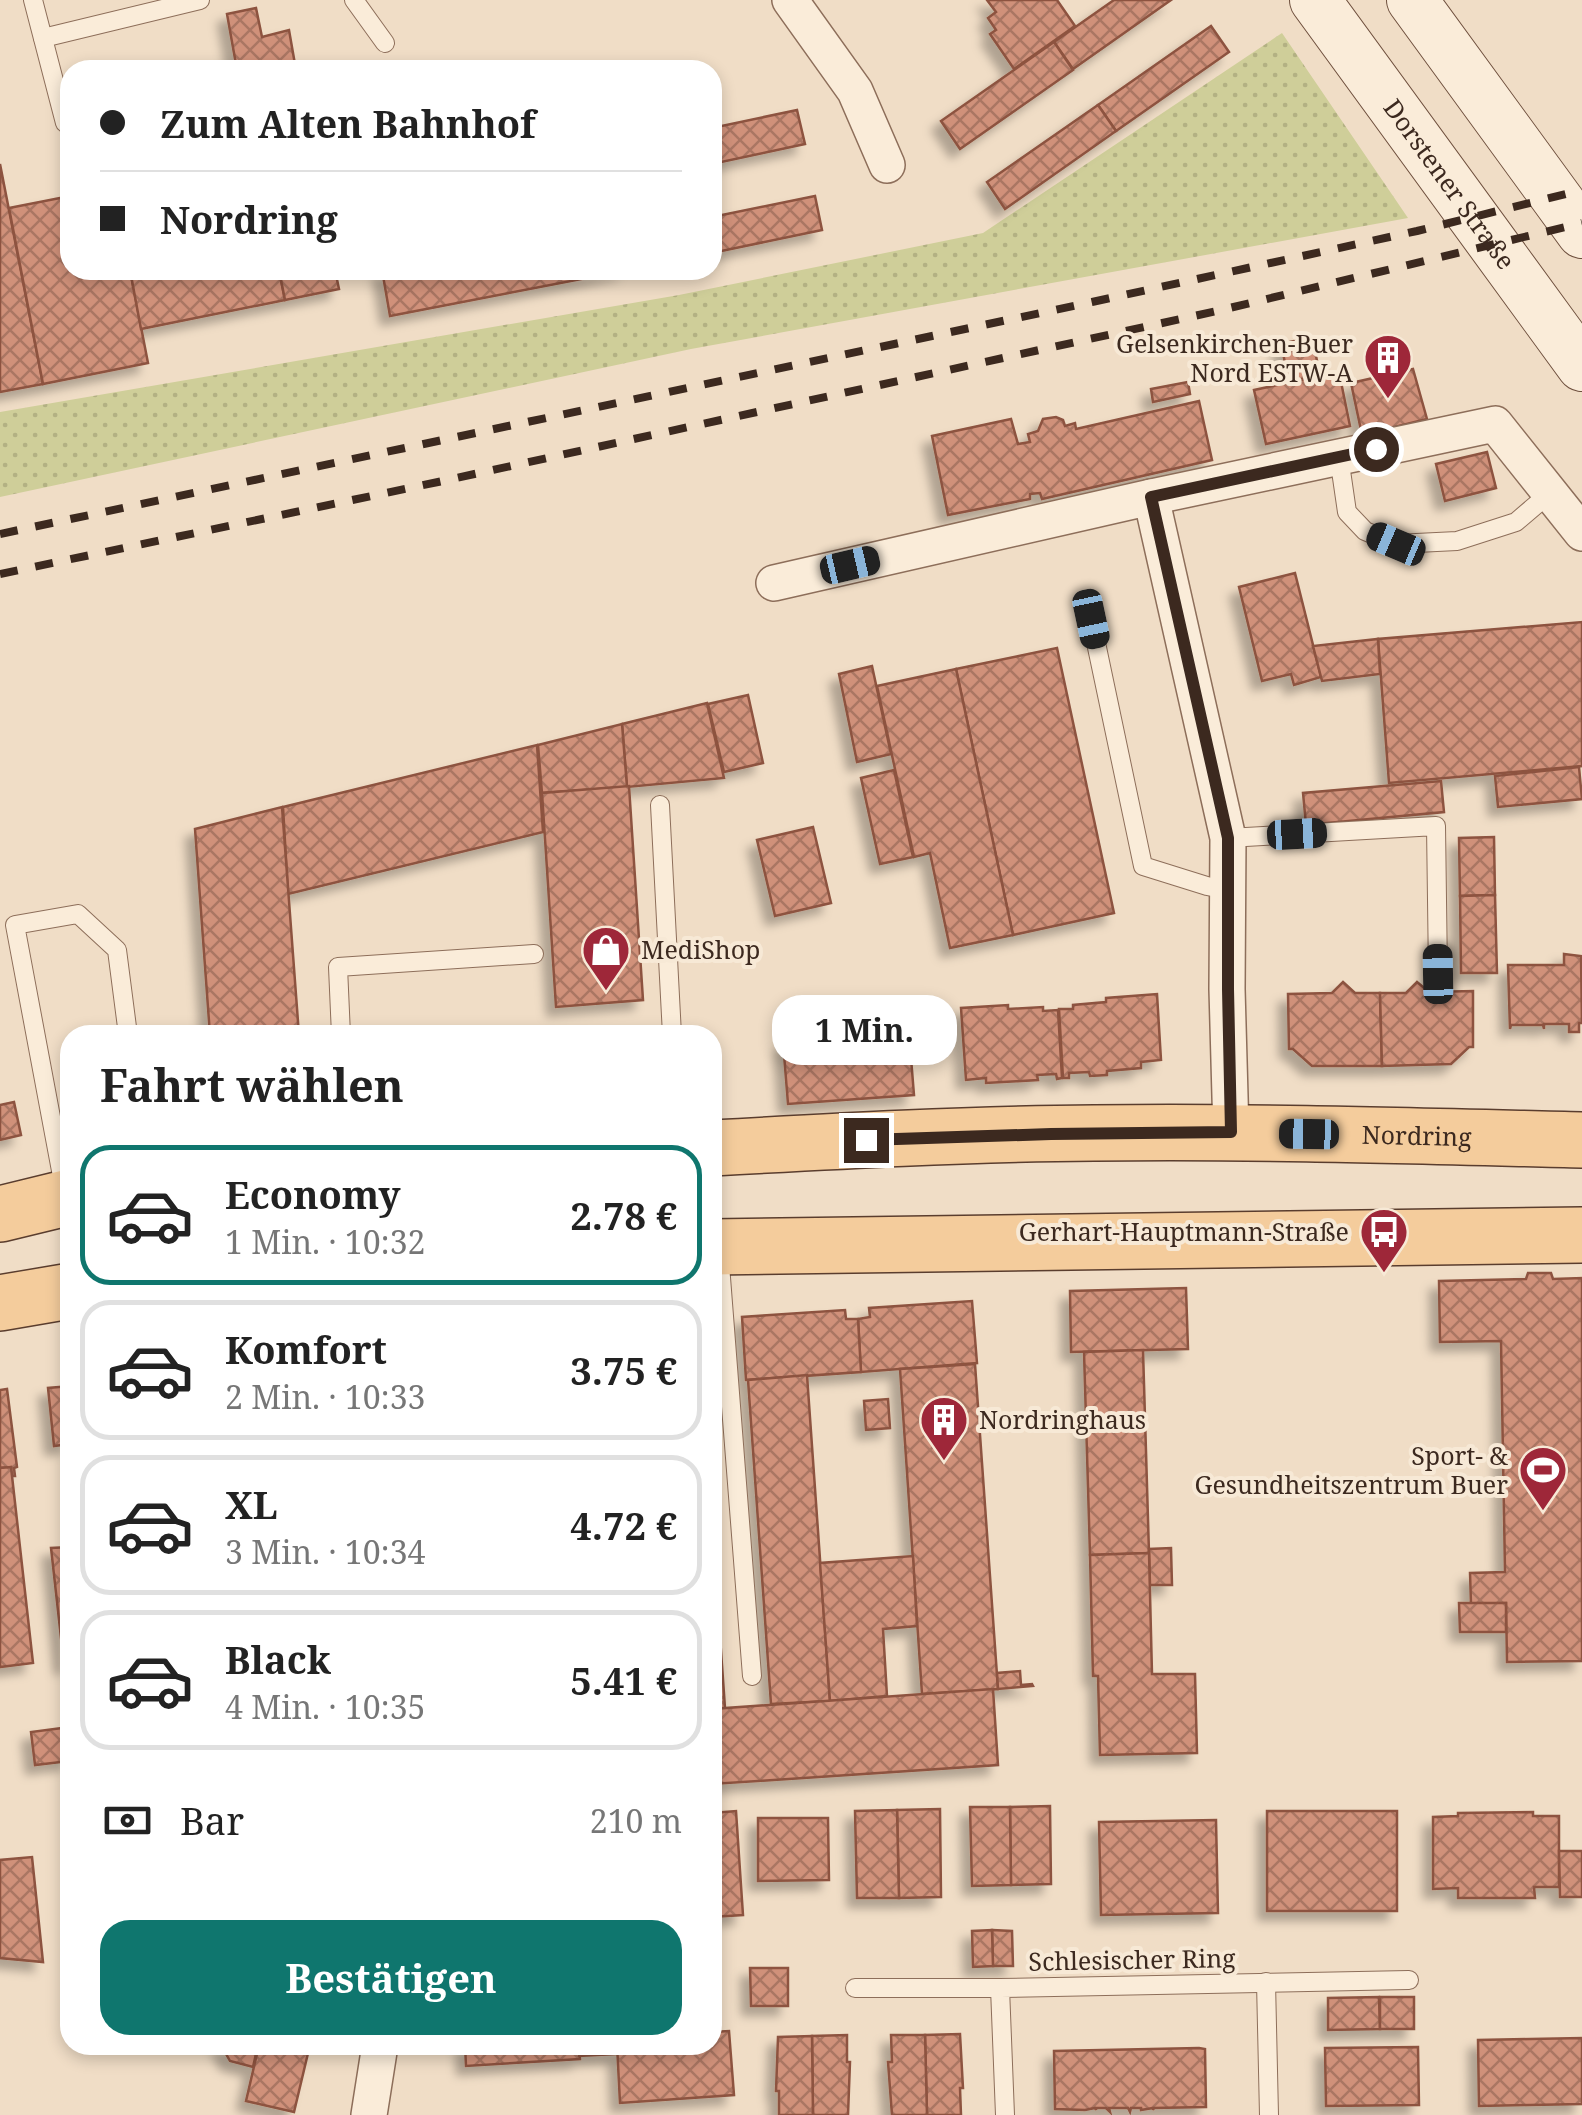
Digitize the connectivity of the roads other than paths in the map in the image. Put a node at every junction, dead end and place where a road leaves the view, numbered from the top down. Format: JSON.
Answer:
{"nodes":[{"id":1,"x":33,"y":0,"type":"edge"},
{"id":2,"x":200,"y":0,"type":"edge"},
{"id":3,"x":354,"y":0,"type":"edge"},
{"id":4,"x":790,"y":0,"type":"edge"},
{"id":5,"x":1315,"y":0,"type":"edge"},
{"id":6,"x":1412,"y":0,"type":"edge"},
{"id":7,"x":43,"y":38,"type":"junction"},
{"id":8,"x":385,"y":43,"type":"dead end"},
{"id":9,"x":60,"y":104,"type":"edge"},
{"id":10,"x":887,"y":166,"type":"dead end"},
{"id":11,"x":1582,"y":233,"type":"edge"},
{"id":12,"x":1582,"y":366,"type":"edge"},
{"id":13,"x":1339,"y":457,"type":"junction"},
{"id":14,"x":1550,"y":494,"type":"junction"},
{"id":15,"x":1151,"y":497,"type":"junction"},
{"id":16,"x":1582,"y":533,"type":"edge"},
{"id":17,"x":774,"y":582,"type":"dead end"},
{"id":18,"x":1091,"y":619,"type":"dead end"},
{"id":19,"x":660,"y":805,"type":"dead end"},
{"id":20,"x":1228,"y":838,"type":"junction"},
{"id":21,"x":1228,"y":890,"type":"junction"},
{"id":22,"x":7,"y":927,"type":"edge"},
{"id":23,"x":534,"y":954,"type":"dead end"},
{"id":24,"x":1438,"y":974,"type":"dead end"},
{"id":25,"x":127,"y":1025,"type":"edge"},
{"id":26,"x":341,"y":1025,"type":"edge"},
{"id":27,"x":671,"y":1025,"type":"edge"},
{"id":28,"x":1231,"y":1132,"type":"junction"},
{"id":29,"x":1582,"y":1140,"type":"edge"},
{"id":30,"x":722,"y":1147,"type":"edge"},
{"id":31,"x":60,"y":1162,"type":"edge"},
{"id":32,"x":60,"y":1199,"type":"edge"},
{"id":33,"x":0,"y":1214,"type":"edge"},
{"id":34,"x":1582,"y":1235,"type":"edge"},
{"id":35,"x":722,"y":1246,"type":"edge"},
{"id":36,"x":60,"y":1293,"type":"edge"},
{"id":37,"x":0,"y":1303,"type":"edge"},
{"id":38,"x":722,"y":1327,"type":"edge"},
{"id":39,"x":752,"y":1676,"type":"dead end"},
{"id":40,"x":1409,"y":1980,"type":"dead end"},
{"id":41,"x":1266,"y":1982,"type":"junction"},
{"id":42,"x":854,"y":1988,"type":"dead end"},
{"id":43,"x":1000,"y":1988,"type":"junction"},
{"id":44,"x":378,"y":2055,"type":"edge"},
{"id":45,"x":369,"y":2115,"type":"edge"},
{"id":46,"x":1005,"y":2115,"type":"edge"},
{"id":47,"x":1268,"y":2115,"type":"edge"}],
"edges":[{"from":1,"to":7,"type":"lane"},
{"from":2,"to":7,"type":"lane"},
{"from":3,"to":8,"type":"lane"},
{"from":4,"to":10,"type":"street"},
{"from":5,"to":12,"type":"main road","name":"Dorstener Straße"},
{"from":6,"to":11,"type":"main road"},
{"from":7,"to":9,"type":"lane"},
{"from":13,"to":14,"type":"street"},
{"from":13,"to":14,"type":"lane"},
{"from":13,"to":15,"type":"street"},
{"from":14,"to":16,"type":"street"},
{"from":15,"to":17,"type":"street"},
{"from":15,"to":20,"type":"street"},
{"from":18,"to":21,"type":"lane"},
{"from":19,"to":27,"type":"lane"},
{"from":20,"to":21,"type":"street"},
{"from":20,"to":24,"type":"lane"},
{"from":21,"to":28,"type":"street"},
{"from":22,"to":25,"type":"lane"},
{"from":22,"to":31,"type":"lane"},
{"from":23,"to":26,"type":"lane"},
{"from":28,"to":29,"type":"main road","name":"Nordring"},
{"from":28,"to":30,"type":"main road","name":"Nordring"},
{"from":32,"to":33,"type":"main road"},
{"from":34,"to":35,"type":"main road"},
{"from":36,"to":37,"type":"main road"},
{"from":38,"to":39,"type":"lane"},
{"from":40,"to":41,"type":"lane","name":"Schlesischer Ring"},
{"from":41,"to":43,"type":"lane","name":"Schlesischer Ring"},
{"from":41,"to":47,"type":"lane","name":"Schlesischer Ring"},
{"from":42,"to":43,"type":"lane","name":"Schlesischer Ring"},
{"from":43,"to":46,"type":"lane","name":"Schlesischer Ring"},
{"from":44,"to":45,"type":"street"}]}
